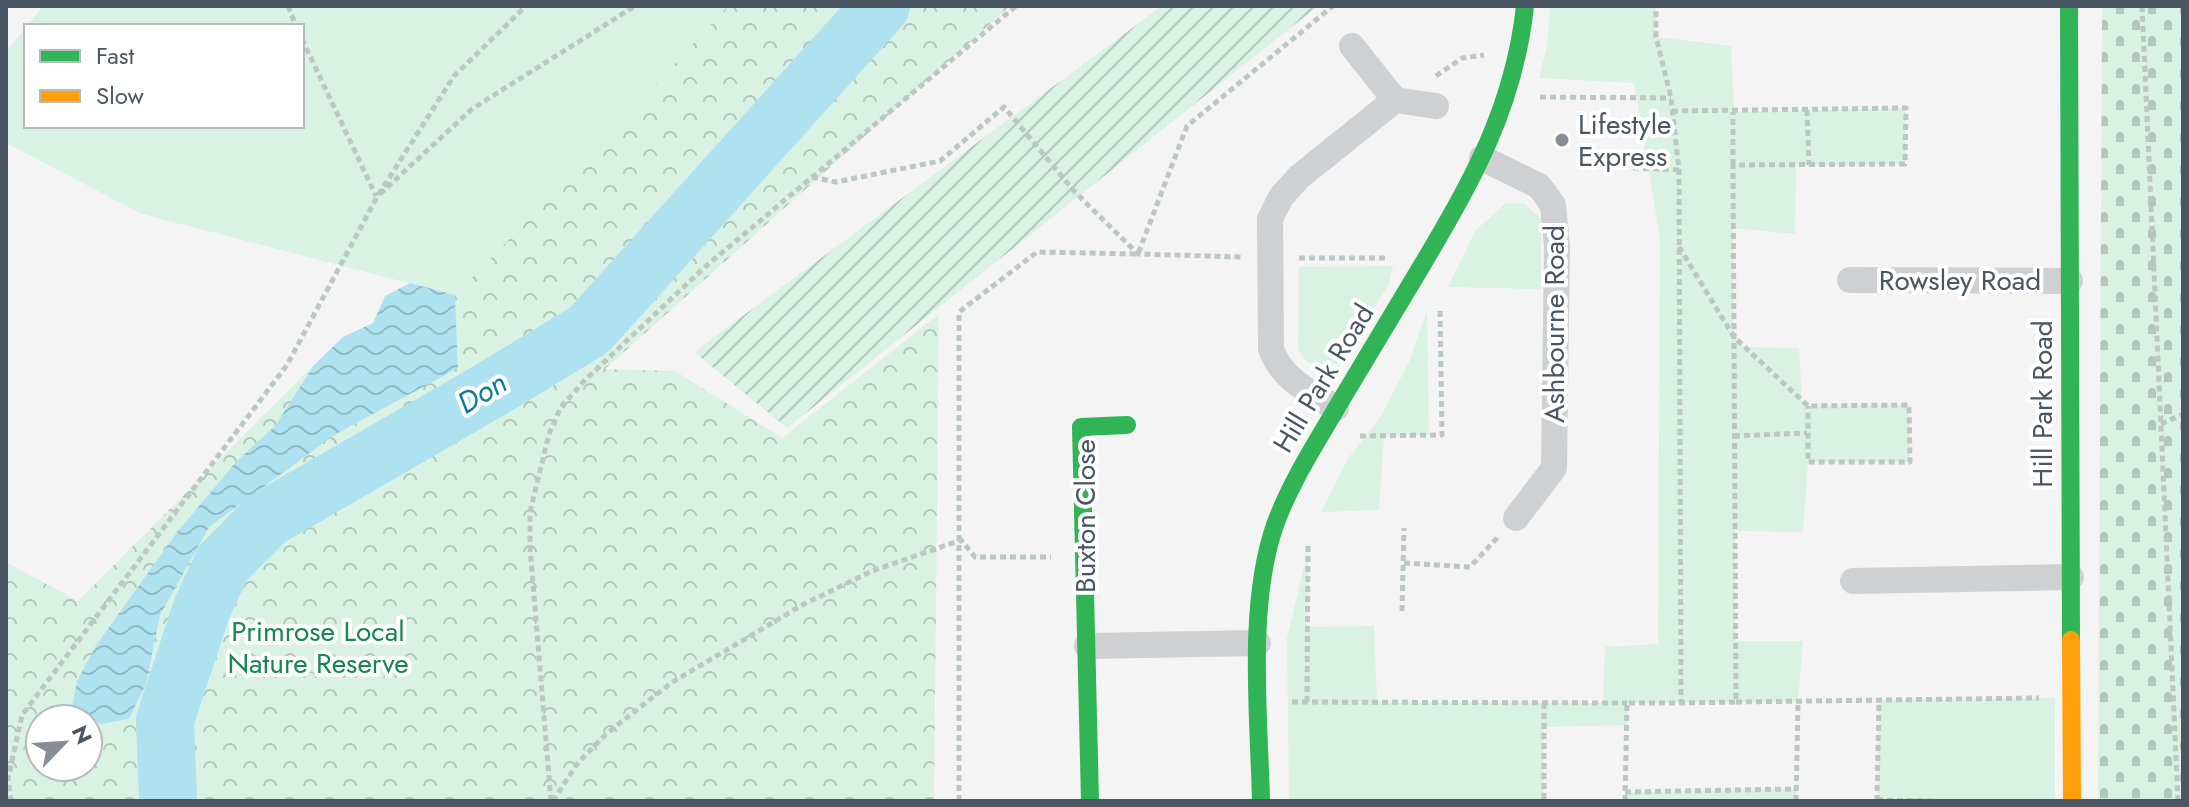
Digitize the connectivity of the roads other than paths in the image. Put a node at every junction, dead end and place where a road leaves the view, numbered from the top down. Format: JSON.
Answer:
{"nodes":[{"id":1,"x":1525,"y":6,"type":"edge"},
{"id":2,"x":2069,"y":6,"type":"edge"},
{"id":3,"x":1352,"y":46,"type":"dead end"},
{"id":4,"x":1399,"y":101,"type":"junction"},
{"id":5,"x":1436,"y":106,"type":"dead end"},
{"id":6,"x":1482,"y":158,"type":"junction"},
{"id":7,"x":1850,"y":280,"type":"dead end"},
{"id":8,"x":2070,"y":281,"type":"junction"},
{"id":9,"x":1336,"y":408,"type":"junction"},
{"id":10,"x":1127,"y":425,"type":"dead end"},
{"id":11,"x":1516,"y":518,"type":"road end"},
{"id":12,"x":2071,"y":577,"type":"junction"},
{"id":13,"x":1853,"y":581,"type":"dead end"},
{"id":14,"x":1258,"y":643,"type":"junction"},
{"id":15,"x":1087,"y":646,"type":"junction"},
{"id":16,"x":1090,"y":801,"type":"edge"},
{"id":17,"x":1261,"y":801,"type":"edge"},
{"id":18,"x":2072,"y":801,"type":"edge"}],
"edges":[{"from":1,"to":6,"type":"street","name":"Hill Park Road"},
{"from":2,"to":8,"type":"street","name":"Hill Park Road"},
{"from":3,"to":4,"type":"street"},
{"from":4,"to":5,"type":"street"},
{"from":4,"to":9,"type":"street"},
{"from":6,"to":9,"type":"street","name":"Hill Park Road"},
{"from":6,"to":11,"type":"street","name":"Ashbourne Road"},
{"from":7,"to":8,"type":"street","name":"Rowsley Road"},
{"from":8,"to":12,"type":"street","name":"Hill Park Road"},
{"from":9,"to":14,"type":"street","name":"Hill Park Road"},
{"from":10,"to":15,"type":"street","name":"Buxton Close"},
{"from":12,"to":13,"type":"street"},
{"from":12,"to":18,"type":"street","name":"Hill Park Road"},
{"from":14,"to":15,"type":"street"},
{"from":14,"to":17,"type":"street","name":"Hill Park Road"},
{"from":15,"to":16,"type":"street","name":"Buxton Close"}]}
